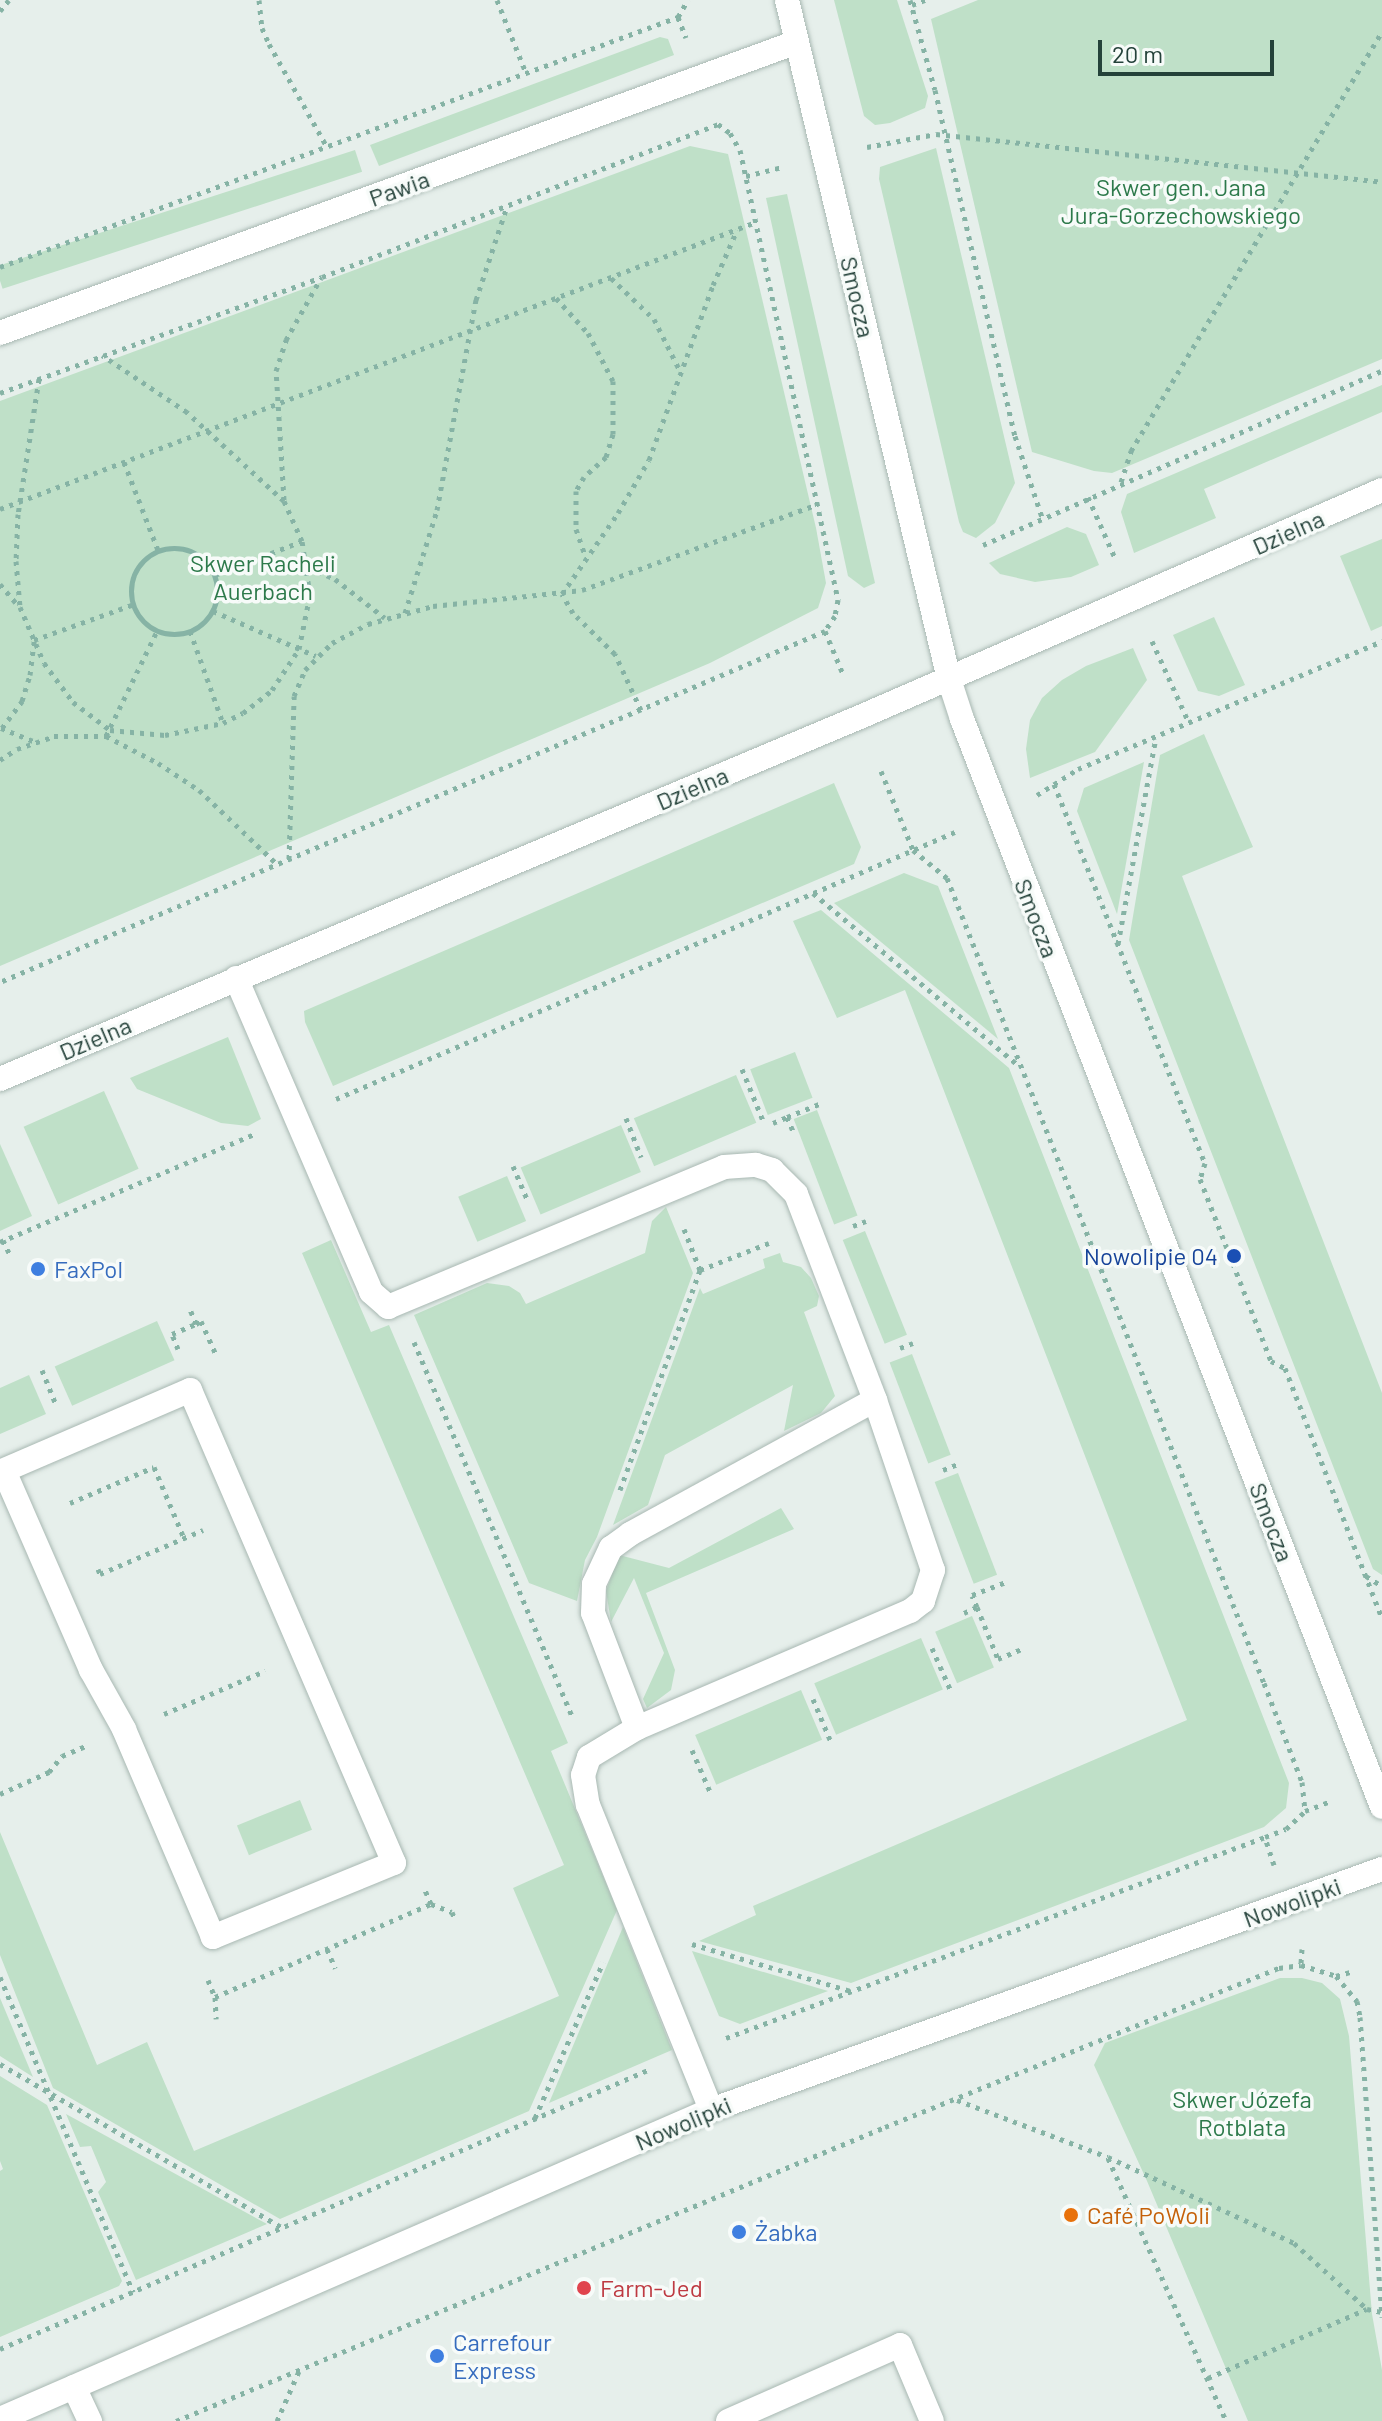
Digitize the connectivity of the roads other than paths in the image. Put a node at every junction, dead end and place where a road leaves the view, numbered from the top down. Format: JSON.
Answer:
{"nodes":[{"id":1,"x":787,"y":0,"type":"edge"},
{"id":2,"x":797,"y":42,"type":"junction"},
{"id":3,"x":0,"y":333,"type":"edge"},
{"id":4,"x":1382,"y":490,"type":"edge"},
{"id":5,"x":949,"y":679,"type":"junction"},
{"id":6,"x":236,"y":978,"type":"junction"},
{"id":7,"x":0,"y":1079,"type":"edge"},
{"id":8,"x":875,"y":1400,"type":"junction"},
{"id":9,"x":2,"y":1471,"type":"edge"},
{"id":10,"x":637,"y":1728,"type":"junction"},
{"id":11,"x":1382,"y":1807,"type":"edge"},
{"id":12,"x":1382,"y":1869,"type":"edge"},
{"id":13,"x":711,"y":2110,"type":"junction"},
{"id":14,"x":74,"y":2387,"type":"junction"},
{"id":15,"x":0,"y":2419,"type":"edge"},
{"id":16,"x":90,"y":2421,"type":"edge"},
{"id":17,"x":728,"y":2421,"type":"edge"},
{"id":18,"x":932,"y":2421,"type":"edge"}],
"edges":[{"from":1,"to":2,"type":"street","name":"Smocza"},
{"from":2,"to":3,"type":"street","name":"Pawia"},
{"from":2,"to":5,"type":"street","name":"Smocza"},
{"from":4,"to":5,"type":"street","name":"Dzielna"},
{"from":5,"to":6,"type":"street","name":"Dzielna"},
{"from":5,"to":11,"type":"street","name":"Smocza"},
{"from":6,"to":7,"type":"street","name":"Dzielna"},
{"from":6,"to":8,"type":"street"},
{"from":8,"to":10,"type":"street"},
{"from":8,"to":10,"type":"street"},
{"from":9,"to":9,"type":"street"},
{"from":10,"to":13,"type":"street"},
{"from":12,"to":13,"type":"street","name":"Nowolipki"},
{"from":13,"to":14,"type":"street","name":"Nowolipki"},
{"from":14,"to":15,"type":"street","name":"Nowolipki"},
{"from":14,"to":16,"type":"street"},
{"from":17,"to":18,"type":"street"}]}
